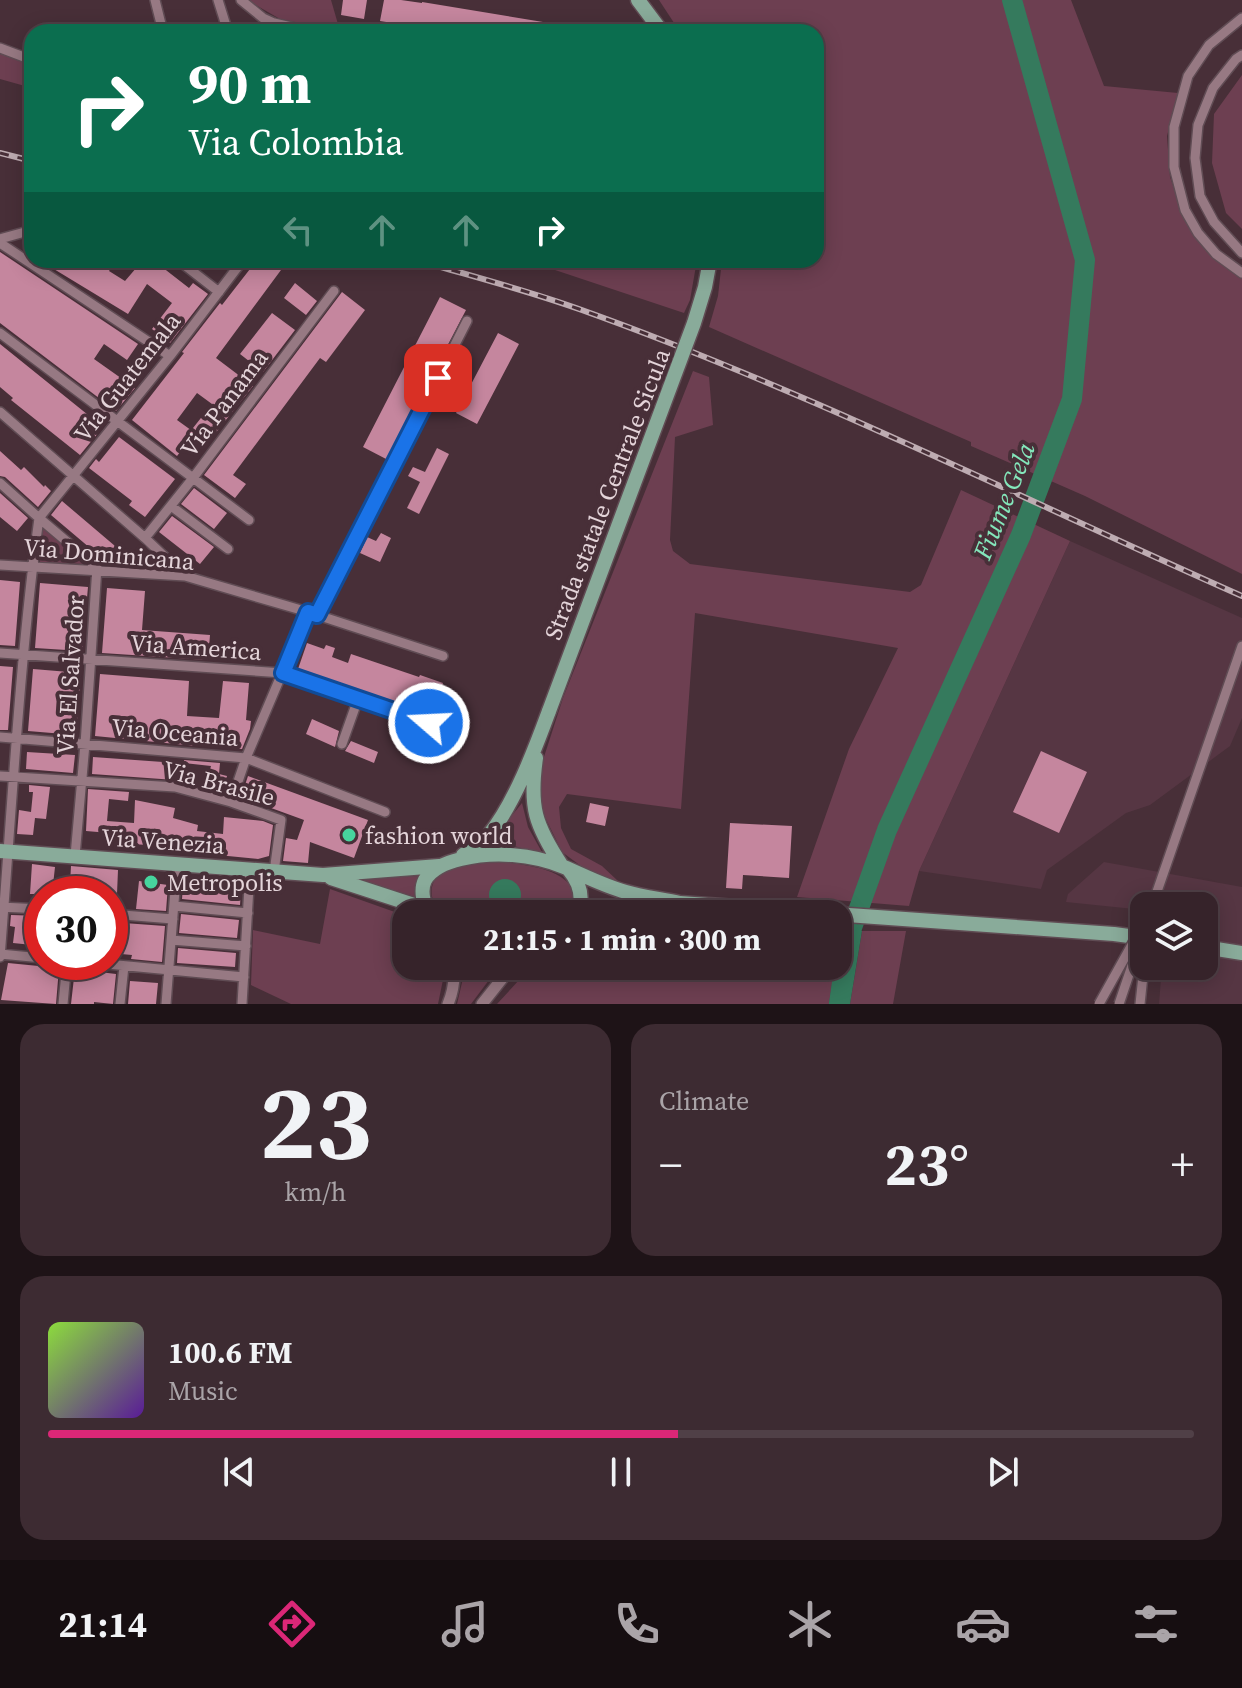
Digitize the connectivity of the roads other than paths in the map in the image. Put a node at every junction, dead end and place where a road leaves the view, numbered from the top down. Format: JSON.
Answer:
{"nodes":[{"id":1,"x":155,"y":0,"type":"edge"},
{"id":2,"x":218,"y":0,"type":"edge"},
{"id":3,"x":241,"y":0,"type":"edge"},
{"id":4,"x":638,"y":0,"type":"edge"},
{"id":5,"x":1242,"y":18,"type":"edge"},
{"id":6,"x":161,"y":24,"type":"edge"},
{"id":7,"x":226,"y":24,"type":"edge"},
{"id":8,"x":278,"y":24,"type":"edge"},
{"id":9,"x":656,"y":24,"type":"edge"},
{"id":10,"x":0,"y":48,"type":"edge"},
{"id":11,"x":1242,"y":55,"type":"edge"},
{"id":12,"x":24,"y":57,"type":"edge"},
{"id":13,"x":24,"y":233,"type":"edge"},
{"id":14,"x":0,"y":241,"type":"edge"},
{"id":15,"x":1242,"y":253,"type":"edge"},
{"id":16,"x":24,"y":257,"type":"edge"},
{"id":17,"x":40,"y":268,"type":"edge"},
{"id":18,"x":188,"y":268,"type":"edge"},
{"id":19,"x":237,"y":268,"type":"edge"},
{"id":20,"x":709,"y":268,"type":"edge"},
{"id":21,"x":1242,"y":273,"type":"edge"},
{"id":22,"x":334,"y":291,"type":"dead end"},
{"id":23,"x":219,"y":292,"type":"junction"},
{"id":24,"x":467,"y":321,"type":"dead end"},
{"id":25,"x":0,"y":333,"type":"edge"},
{"id":26,"x":170,"y":356,"type":"junction"},
{"id":27,"x":0,"y":412,"type":"edge"},
{"id":28,"x":117,"y":422,"type":"junction"},
{"id":29,"x":73,"y":476,"type":"junction"},
{"id":30,"x":193,"y":478,"type":"junction"},
{"id":31,"x":0,"y":483,"type":"edge"},
{"id":32,"x":171,"y":506,"type":"junction"},
{"id":33,"x":39,"y":518,"type":"junction"},
{"id":34,"x":249,"y":520,"type":"dead end"},
{"id":35,"x":145,"y":538,"type":"junction"},
{"id":36,"x":228,"y":549,"type":"dead end"},
{"id":37,"x":0,"y":565,"type":"edge"},
{"id":38,"x":32,"y":567,"type":"junction"},
{"id":39,"x":97,"y":571,"type":"junction"},
{"id":40,"x":185,"y":576,"type":"junction"},
{"id":41,"x":313,"y":614,"type":"junction"},
{"id":42,"x":1242,"y":646,"type":"edge"},
{"id":43,"x":0,"y":653,"type":"edge"},
{"id":44,"x":24,"y":654,"type":"junction"},
{"id":45,"x":443,"y":656,"type":"dead end"},
{"id":46,"x":90,"y":660,"type":"junction"},
{"id":47,"x":283,"y":673,"type":"junction"},
{"id":48,"x":358,"y":699,"type":"junction"},
{"id":49,"x":429,"y":723,"type":"dead end"},
{"id":50,"x":0,"y":737,"type":"edge"},
{"id":51,"x":16,"y":738,"type":"junction"},
{"id":52,"x":538,"y":742,"type":"junction"},
{"id":53,"x":85,"y":744,"type":"junction"},
{"id":54,"x":342,"y":744,"type":"dead end"},
{"id":55,"x":246,"y":758,"type":"junction"},
{"id":56,"x":0,"y":776,"type":"edge"},
{"id":57,"x":12,"y":777,"type":"junction"},
{"id":58,"x":82,"y":781,"type":"junction"},
{"id":59,"x":231,"y":802,"type":"junction"},
{"id":60,"x":385,"y":812,"type":"dead end"},
{"id":61,"x":4,"y":852,"type":"edge"},
{"id":62,"x":75,"y":856,"type":"junction"},
{"id":63,"x":446,"y":864,"type":"junction"},
{"id":64,"x":177,"y":865,"type":"junction"},
{"id":65,"x":565,"y":868,"type":"junction"},
{"id":66,"x":250,"y":870,"type":"junction"},
{"id":67,"x":274,"y":872,"type":"junction"},
{"id":68,"x":323,"y":875,"type":"junction"},
{"id":69,"x":1157,"y":892,"type":"edge"},
{"id":70,"x":396,"y":900,"type":"edge"},
{"id":71,"x":425,"y":900,"type":"edge"},
{"id":72,"x":581,"y":900,"type":"edge"},
{"id":73,"x":664,"y":900,"type":"edge"},
{"id":74,"x":174,"y":906,"type":"junction"},
{"id":75,"x":2,"y":907,"type":"edge"},
{"id":76,"x":24,"y":908,"type":"edge"},
{"id":77,"x":248,"y":913,"type":"junction"},
{"id":78,"x":128,"y":915,"type":"edge"},
{"id":79,"x":852,"y":915,"type":"edge"},
{"id":80,"x":173,"y":919,"type":"junction"},
{"id":81,"x":1130,"y":936,"type":"edge"},
{"id":82,"x":171,"y":940,"type":"junction"},
{"id":83,"x":246,"y":946,"type":"junction"},
{"id":84,"x":1130,"y":948,"type":"edge"},
{"id":85,"x":1218,"y":949,"type":"edge"},
{"id":86,"x":1242,"y":953,"type":"edge"},
{"id":87,"x":0,"y":955,"type":"edge"},
{"id":88,"x":24,"y":957,"type":"edge"},
{"id":89,"x":128,"y":966,"type":"edge"},
{"id":90,"x":169,"y":970,"type":"junction"},
{"id":91,"x":1130,"y":971,"type":"edge"},
{"id":92,"x":244,"y":977,"type":"junction"},
{"id":93,"x":65,"y":980,"type":"edge"},
{"id":94,"x":123,"y":980,"type":"edge"},
{"id":95,"x":453,"y":980,"type":"edge"},
{"id":96,"x":501,"y":980,"type":"edge"},
{"id":97,"x":1143,"y":980,"type":"edge"},
{"id":98,"x":63,"y":1004,"type":"edge"},
{"id":99,"x":120,"y":1004,"type":"edge"},
{"id":100,"x":166,"y":1004,"type":"edge"},
{"id":101,"x":242,"y":1004,"type":"edge"},
{"id":102,"x":448,"y":1004,"type":"edge"},
{"id":103,"x":482,"y":1004,"type":"edge"},
{"id":104,"x":1099,"y":1004,"type":"edge"},
{"id":105,"x":1119,"y":1004,"type":"edge"},
{"id":106,"x":1140,"y":1004,"type":"edge"}],
"edges":[{"from":1,"to":6,"type":"street"},
{"from":2,"to":7,"type":"street"},
{"from":3,"to":8,"type":"street"},
{"from":4,"to":9,"type":"main road"},
{"from":5,"to":21,"type":"street"},
{"from":10,"to":12,"type":"street"},
{"from":11,"to":15,"type":"street"},
{"from":13,"to":14,"type":"street"},
{"from":14,"to":16,"type":"street"},
{"from":17,"to":26,"type":"street"},
{"from":18,"to":23,"type":"street"},
{"from":19,"to":23,"type":"street","name":"Via Guatemala"},
{"from":20,"to":52,"type":"main road","name":"Strada statale Centrale Sicula","bridge":true},
{"from":22,"to":30,"type":"street","name":"Via Panama"},
{"from":23,"to":26,"type":"street","name":"Via Guatemala"},
{"from":24,"to":41,"type":"street"},
{"from":25,"to":28,"type":"street"},
{"from":26,"to":28,"type":"street","name":"Via Guatemala"},
{"from":27,"to":29,"type":"street"},
{"from":28,"to":29,"type":"street","name":"Via Guatemala"},
{"from":28,"to":30,"type":"street"},
{"from":29,"to":33,"type":"street","name":"Via Guatemala"},
{"from":29,"to":35,"type":"street"},
{"from":30,"to":32,"type":"street","name":"Via Panama"},
{"from":30,"to":34,"type":"street"},
{"from":31,"to":33,"type":"street"},
{"from":32,"to":35,"type":"street","name":"Via Panama"},
{"from":32,"to":36,"type":"street"},
{"from":33,"to":38,"type":"street"},
{"from":33,"to":39,"type":"street"},
{"from":35,"to":40,"type":"street"},
{"from":37,"to":38,"type":"street","name":"Via Dominicana"},
{"from":38,"to":39,"type":"street","name":"Via Dominicana"},
{"from":38,"to":44,"type":"street"},
{"from":39,"to":40,"type":"street","name":"Via Dominicana"},
{"from":39,"to":46,"type":"street","name":"Via El Salvador"},
{"from":40,"to":41,"type":"street","name":"Via Dominicana"},
{"from":41,"to":45,"type":"street","name":"Via Dominicana"},
{"from":41,"to":47,"type":"street"},
{"from":42,"to":69,"type":"street"},
{"from":43,"to":44,"type":"street","name":"Via America"},
{"from":44,"to":46,"type":"street","name":"Via America"},
{"from":44,"to":51,"type":"street"},
{"from":46,"to":47,"type":"street","name":"Via America"},
{"from":46,"to":53,"type":"street","name":"Via El Salvador"},
{"from":47,"to":48,"type":"street","name":"Via America"},
{"from":47,"to":55,"type":"street"},
{"from":48,"to":49,"type":"street","name":"Via America"},
{"from":48,"to":54,"type":"street"},
{"from":50,"to":51,"type":"street","name":"Via Oceania"},
{"from":51,"to":53,"type":"street","name":"Via Oceania"},
{"from":51,"to":57,"type":"street"},
{"from":52,"to":63,"type":"main road","name":"Strada statale Centrale Sicula"},
{"from":52,"to":65,"type":"main road","name":"Strada statale Centrale Sicula"},
{"from":53,"to":55,"type":"street","name":"Via Oceania"},
{"from":53,"to":58,"type":"street","name":"Via El Salvador"},
{"from":55,"to":59,"type":"street"},
{"from":55,"to":60,"type":"street","name":"Via Oceania"},
{"from":56,"to":57,"type":"street","name":"Via Brasile"},
{"from":57,"to":58,"type":"street","name":"Via Brasile"},
{"from":57,"to":61,"type":"street"},
{"from":58,"to":59,"type":"street","name":"Via Brasile"},
{"from":58,"to":62,"type":"street","name":"Via El Salvador"},
{"from":59,"to":67,"type":"street","name":"Via Brasile"},
{"from":61,"to":62,"type":"main road","name":"Via Venezia"},
{"from":61,"to":75,"type":"street"},
{"from":62,"to":64,"type":"main road","name":"Via Venezia"},
{"from":63,"to":65,"type":"main road","name":"Via Venezia"},
{"from":63,"to":68,"type":"main road","name":"Via Venezia"},
{"from":63,"to":71,"type":"main road"},
{"from":64,"to":66,"type":"main road","name":"Via Venezia"},
{"from":64,"to":74,"type":"street"},
{"from":65,"to":72,"type":"main road","name":"Strada statale Centrale Sicula"},
{"from":65,"to":73,"type":"main road","name":"Via Venezia"},
{"from":66,"to":67,"type":"main road","name":"Via Venezia"},
{"from":66,"to":77,"type":"street"},
{"from":67,"to":68,"type":"main road","name":"Via Venezia"},
{"from":68,"to":70,"type":"main road","name":"Via Venezia"},
{"from":74,"to":77,"type":"street"},
{"from":74,"to":80,"type":"street"},
{"from":75,"to":76,"type":"street"},
{"from":75,"to":87,"type":"street"},
{"from":77,"to":83,"type":"street"},
{"from":78,"to":80,"type":"street"},
{"from":79,"to":81,"type":"main road"},
{"from":80,"to":82,"type":"street"},
{"from":82,"to":83,"type":"street"},
{"from":82,"to":90,"type":"street"},
{"from":83,"to":92,"type":"street"},
{"from":84,"to":104,"type":"street","bridge":true},
{"from":85,"to":86,"type":"main road"},
{"from":87,"to":88,"type":"street"},
{"from":89,"to":90,"type":"street"},
{"from":90,"to":92,"type":"street"},
{"from":90,"to":100,"type":"street"},
{"from":91,"to":105,"type":"street","bridge":true},
{"from":92,"to":101,"type":"street"},
{"from":93,"to":98,"type":"street"},
{"from":94,"to":99,"type":"street"},
{"from":95,"to":102,"type":"street"},
{"from":96,"to":103,"type":"street"},
{"from":97,"to":106,"type":"street"}]}
